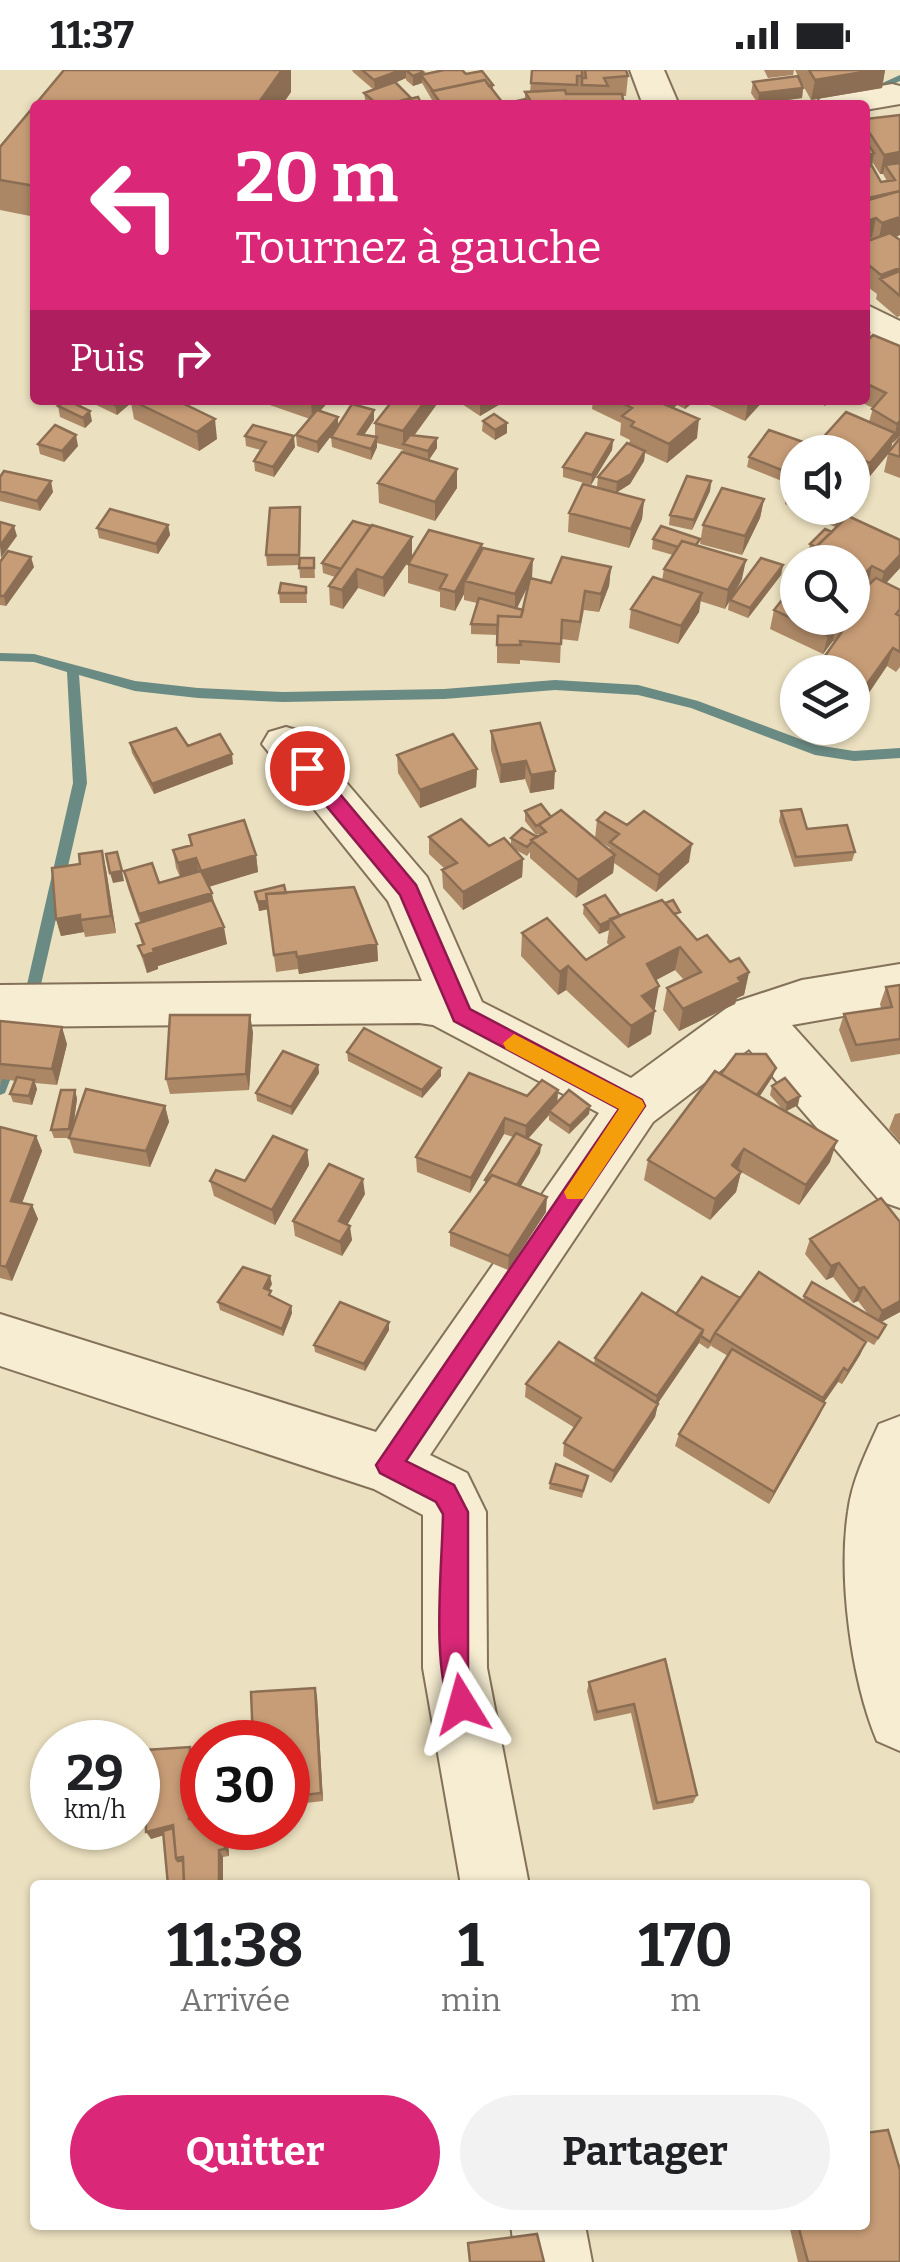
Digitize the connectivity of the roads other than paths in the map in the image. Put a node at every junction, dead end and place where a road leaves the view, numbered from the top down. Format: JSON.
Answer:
{"nodes":[{"id":1,"x":647,"y":70,"type":"edge"},
{"id":2,"x":890,"y":83,"type":"edge"},
{"id":3,"x":659,"y":100,"type":"edge"},
{"id":4,"x":847,"y":100,"type":"edge"},
{"id":5,"x":870,"y":319,"type":"edge"},
{"id":6,"x":900,"y":338,"type":"edge"},
{"id":7,"x":286,"y":744,"type":"dead end"},
{"id":8,"x":900,"y":985,"type":"edge"},
{"id":9,"x":16,"y":1006,"type":"edge"},
{"id":10,"x":462,"y":1015,"type":"junction"},
{"id":11,"x":752,"y":1017,"type":"junction"},
{"id":12,"x":634,"y":1106,"type":"junction"},
{"id":13,"x":900,"y":1184,"type":"edge"},
{"id":14,"x":0,"y":1340,"type":"edge"},
{"id":15,"x":900,"y":1444,"type":"edge"},
{"id":16,"x":389,"y":1465,"type":"junction"},
{"id":17,"x":900,"y":1718,"type":"edge"},
{"id":18,"x":494,"y":1880,"type":"edge"},
{"id":19,"x":549,"y":2230,"type":"edge"},
{"id":20,"x":554,"y":2262,"type":"edge"}],
"edges":[{"from":1,"to":3,"type":"street"},
{"from":2,"to":4,"type":"street"},
{"from":5,"to":6,"type":"street"},
{"from":7,"to":10,"type":"street"},
{"from":8,"to":11,"type":"street"},
{"from":9,"to":10,"type":"street"},
{"from":10,"to":12,"type":"street"},
{"from":11,"to":12,"type":"street"},
{"from":11,"to":13,"type":"street"},
{"from":12,"to":16,"type":"street"},
{"from":14,"to":16,"type":"street"},
{"from":15,"to":17,"type":"street"},
{"from":16,"to":18,"type":"street"},
{"from":19,"to":20,"type":"street"}]}
